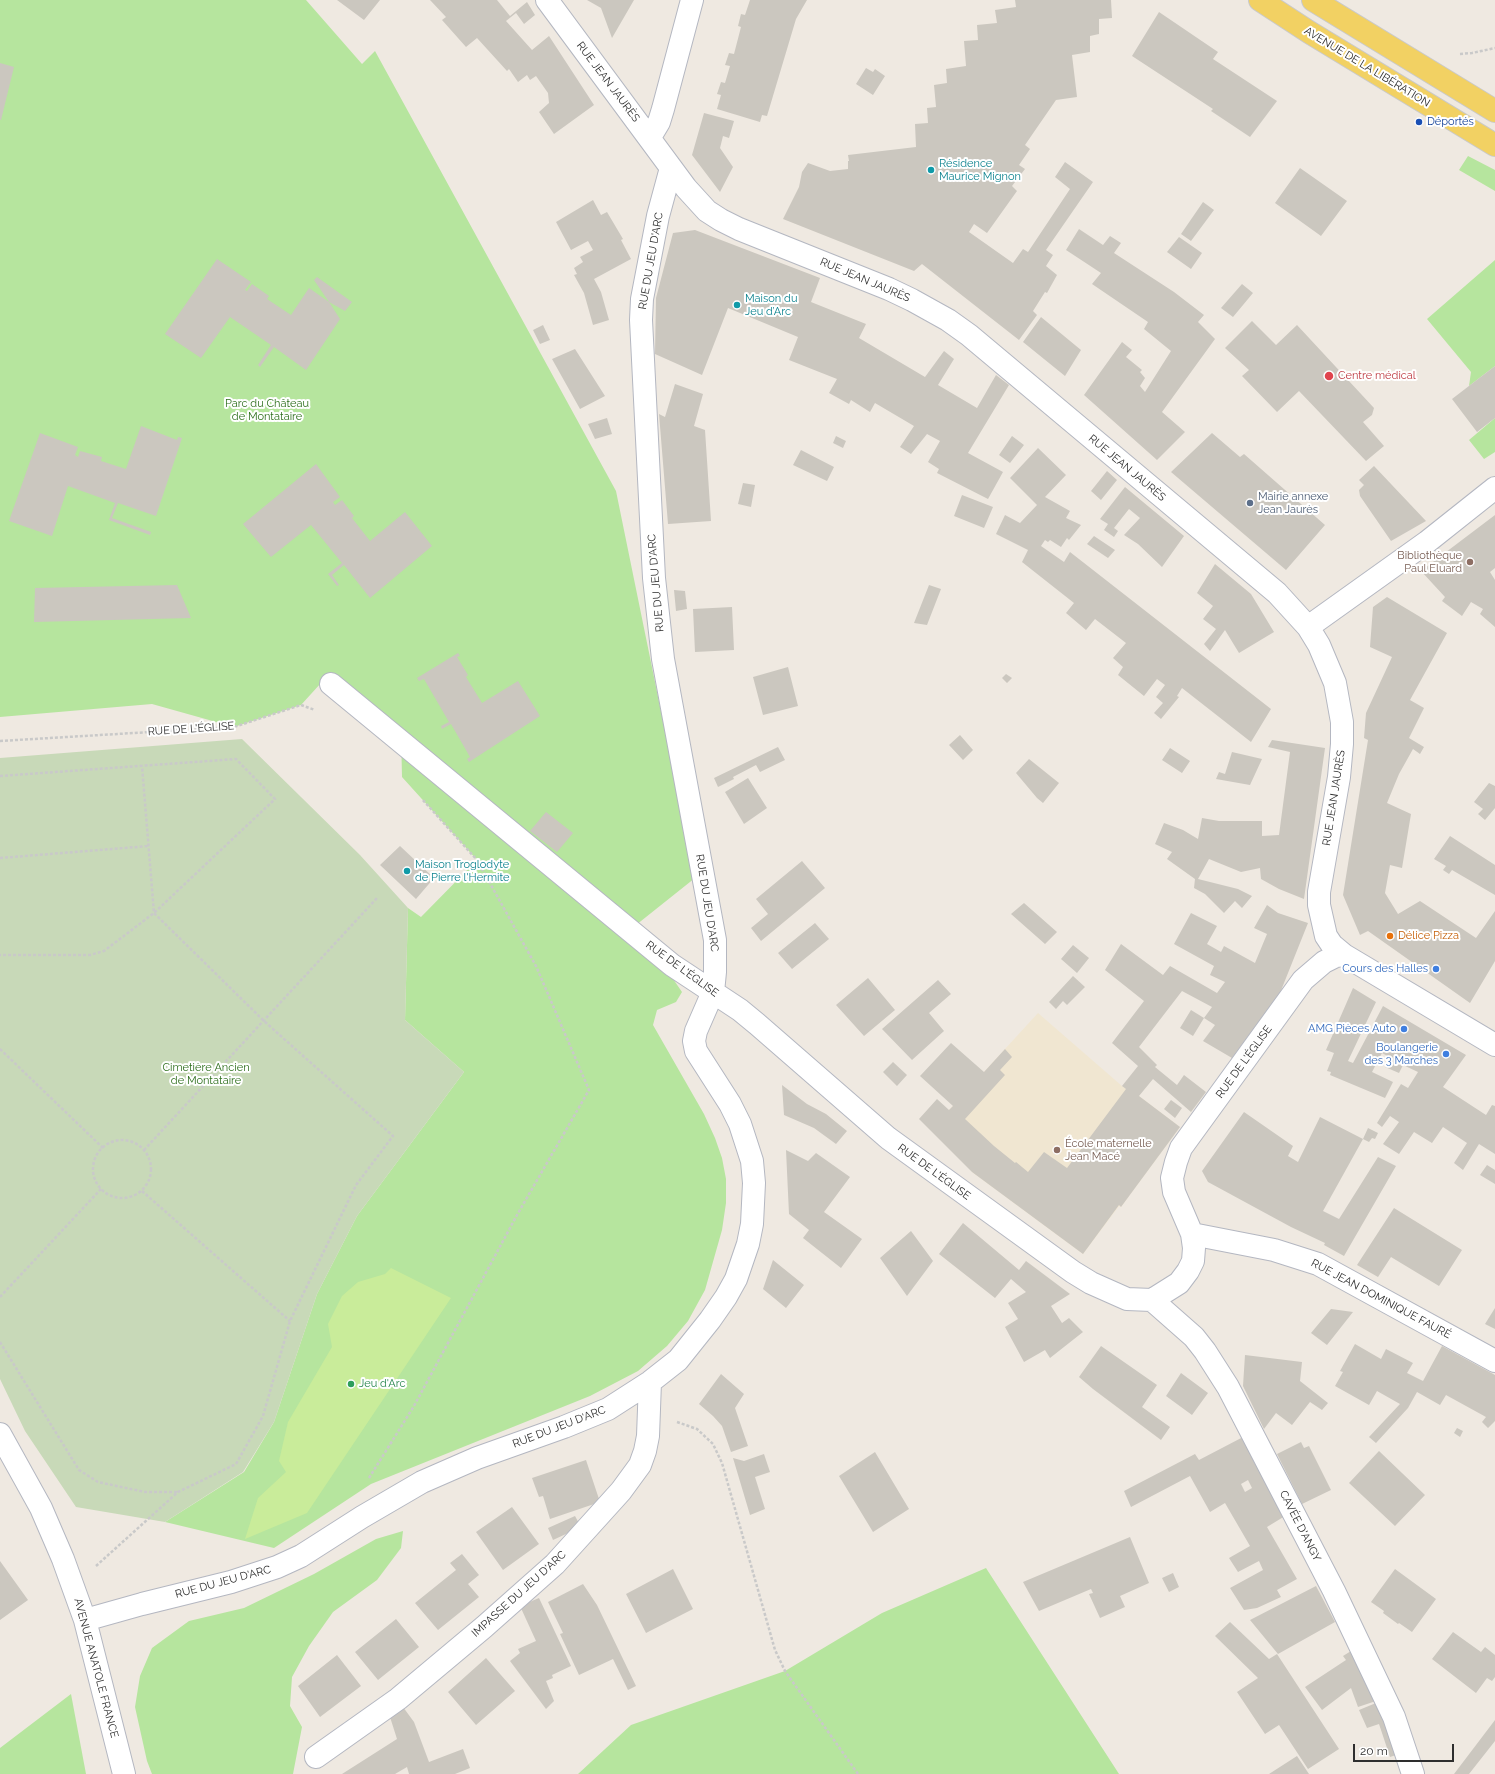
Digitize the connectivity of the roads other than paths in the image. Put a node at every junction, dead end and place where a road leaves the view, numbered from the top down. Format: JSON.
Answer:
{"nodes":[{"id":1,"x":547,"y":0,"type":"edge"},
{"id":2,"x":692,"y":0,"type":"edge"},
{"id":3,"x":1260,"y":0,"type":"edge"},
{"id":4,"x":1313,"y":0,"type":"edge"},
{"id":5,"x":1495,"y":111,"type":"edge"},
{"id":6,"x":650,"y":137,"type":"junction"},
{"id":7,"x":1495,"y":144,"type":"edge"},
{"id":8,"x":671,"y":168,"type":"junction"},
{"id":9,"x":1495,"y":488,"type":"edge"},
{"id":10,"x":1308,"y":626,"type":"junction"},
{"id":11,"x":331,"y":684,"type":"dead end"},
{"id":12,"x":1344,"y":955,"type":"junction"},
{"id":13,"x":713,"y":992,"type":"junction"},
{"id":14,"x":1495,"y":1045,"type":"edge"},
{"id":15,"x":1192,"y":1234,"type":"junction"},
{"id":16,"x":1152,"y":1300,"type":"junction"},
{"id":17,"x":1495,"y":1361,"type":"edge"},
{"id":18,"x":650,"y":1382,"type":"junction"},
{"id":19,"x":0,"y":1434,"type":"edge"},
{"id":20,"x":85,"y":1620,"type":"junction"},
{"id":21,"x":316,"y":1757,"type":"dead end"},
{"id":22,"x":124,"y":1774,"type":"edge"},
{"id":23,"x":1413,"y":1774,"type":"edge"}],
"edges":[{"from":1,"to":6,"type":"street","name":"RUE JEAN JAURÈS"},
{"from":2,"to":6,"type":"street"},
{"from":3,"to":7,"type":"main road","name":"AVENUE DE LA LIBÉRATION"},
{"from":4,"to":5,"type":"main road"},
{"from":6,"to":8,"type":"street","name":"RUE JEAN JAURÈS"},
{"from":8,"to":10,"type":"street","name":"RUE JEAN JAURÈS"},
{"from":8,"to":13,"type":"street","name":"RUE DU JEU D'ARC"},
{"from":9,"to":10,"type":"street"},
{"from":10,"to":12,"type":"street","name":"RUE JEAN JAURÈS"},
{"from":11,"to":13,"type":"street","name":"RUE DE L'ÉGLISE"},
{"from":12,"to":14,"type":"street","name":"RUE JEAN JAURÈS"},
{"from":12,"to":15,"type":"street","name":"RUE DE L'ÉGLISE"},
{"from":13,"to":16,"type":"street","name":"RUE DE L'ÉGLISE"},
{"from":13,"to":18,"type":"street","name":"RUE DU JEU D'ARC"},
{"from":15,"to":16,"type":"street","name":"RUE DE L'ÉGLISE"},
{"from":15,"to":17,"type":"street","name":"RUE JEAN DOMINIQUE FAURÉ"},
{"from":16,"to":23,"type":"street","name":"CAVÉE D'ANGY"},
{"from":18,"to":20,"type":"street","name":"RUE DU JEU D'ARC"},
{"from":18,"to":21,"type":"street","name":"IMPASSE DU JEU D'ARC"},
{"from":19,"to":20,"type":"street","name":"AVENUE ANATOLE FRANCE"},
{"from":20,"to":22,"type":"street","name":"AVENUE ANATOLE FRANCE"}]}
